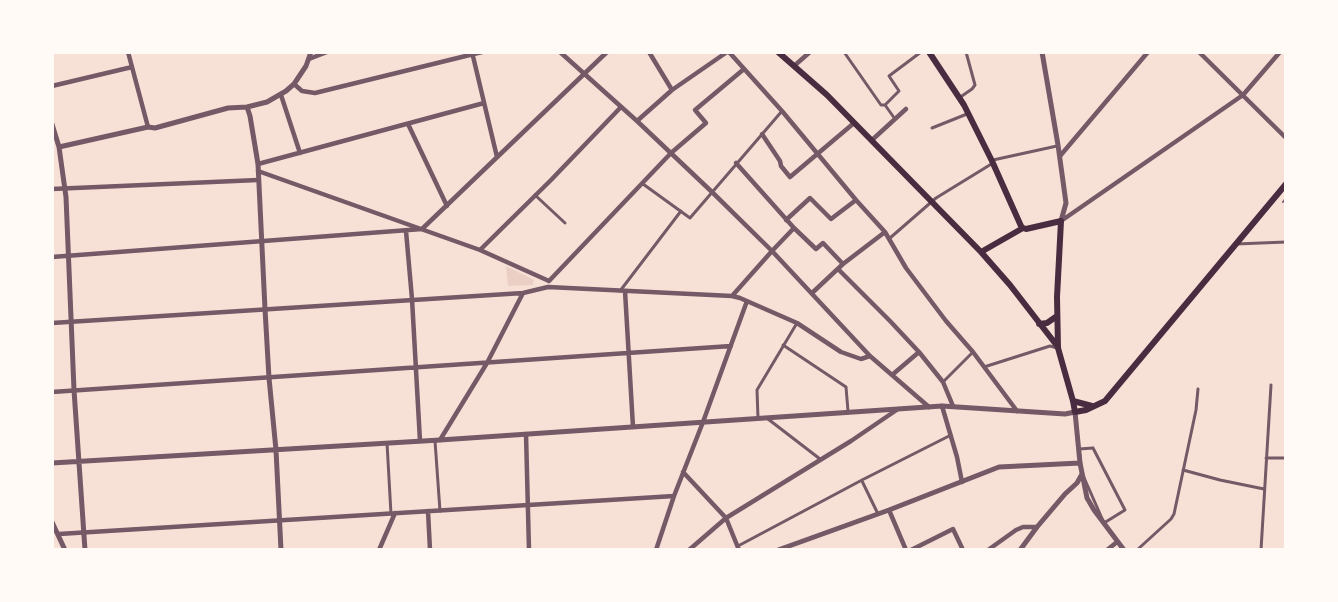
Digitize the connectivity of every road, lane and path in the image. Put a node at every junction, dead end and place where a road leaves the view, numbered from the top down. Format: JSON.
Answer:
{"nodes":[{"id":1,"x":128,"y":52,"type":"edge"},
{"id":2,"x":327,"y":52,"type":"edge"},
{"id":3,"x":482,"y":52,"type":"edge"},
{"id":4,"x":607,"y":52,"type":"edge"},
{"id":5,"x":728,"y":52,"type":"edge"},
{"id":6,"x":778,"y":52,"type":"edge"},
{"id":7,"x":810,"y":52,"type":"edge"},
{"id":8,"x":844,"y":52,"type":"edge"},
{"id":9,"x":921,"y":52,"type":"edge"},
{"id":10,"x":929,"y":52,"type":"edge"},
{"id":11,"x":966,"y":52,"type":"edge"},
{"id":12,"x":1042,"y":52,"type":"edge"},
{"id":13,"x":1148,"y":52,"type":"edge"},
{"id":14,"x":1199,"y":52,"type":"edge"},
{"id":15,"x":1280,"y":52,"type":"edge"},
{"id":16,"x":560,"y":53,"type":"edge"},
{"id":17,"x":472,"y":54,"type":"edge"},
{"id":18,"x":651,"y":54,"type":"edge"},
{"id":19,"x":310,"y":56,"type":"edge"},
{"id":20,"x":794,"y":66,"type":"junction"},
{"id":21,"x":132,"y":67,"type":"junction"},
{"id":22,"x":744,"y":69,"type":"junction"},
{"id":23,"x":584,"y":74,"type":"junction"},
{"id":24,"x":294,"y":84,"type":"junction"},
{"id":25,"x":52,"y":86,"type":"edge"},
{"id":26,"x":672,"y":90,"type":"junction"},
{"id":27,"x":280,"y":95,"type":"junction"},
{"id":28,"x":1243,"y":95,"type":"junction"},
{"id":29,"x":959,"y":98,"type":"junction"},
{"id":30,"x":484,"y":103,"type":"junction"},
{"id":31,"x":885,"y":105,"type":"junction"},
{"id":32,"x":247,"y":107,"type":"junction"},
{"id":33,"x":621,"y":107,"type":"junction"},
{"id":34,"x":906,"y":109,"type":"dead end"},
{"id":35,"x":782,"y":111,"type":"junction"},
{"id":36,"x":968,"y":114,"type":"junction"},
{"id":37,"x":895,"y":119,"type":"junction"},
{"id":38,"x":637,"y":121,"type":"junction"},
{"id":39,"x":854,"y":123,"type":"junction"},
{"id":40,"x":52,"y":124,"type":"edge"},
{"id":41,"x":408,"y":124,"type":"junction"},
{"id":42,"x":148,"y":127,"type":"junction"},
{"id":43,"x":932,"y":128,"type":"dead end"},
{"id":44,"x":762,"y":135,"type":"junction"},
{"id":45,"x":1286,"y":138,"type":"edge"},
{"id":46,"x":872,"y":140,"type":"junction"},
{"id":47,"x":1058,"y":145,"type":"junction"},
{"id":48,"x":58,"y":147,"type":"junction"},
{"id":49,"x":300,"y":153,"type":"junction"},
{"id":50,"x":671,"y":153,"type":"junction"},
{"id":51,"x":817,"y":154,"type":"junction"},
{"id":52,"x":1060,"y":156,"type":"junction"},
{"id":53,"x":497,"y":157,"type":"junction"},
{"id":54,"x":992,"y":162,"type":"junction"},
{"id":55,"x":736,"y":163,"type":"junction"},
{"id":56,"x":258,"y":168,"type":"junction"},
{"id":57,"x":258,"y":180,"type":"junction"},
{"id":58,"x":642,"y":184,"type":"junction"},
{"id":59,"x":1286,"y":184,"type":"edge"},
{"id":60,"x":52,"y":189,"type":"edge"},
{"id":61,"x":65,"y":189,"type":"junction"},
{"id":62,"x":712,"y":192,"type":"junction"},
{"id":63,"x":535,"y":195,"type":"junction"},
{"id":64,"x":1286,"y":198,"type":"edge"},
{"id":65,"x":856,"y":200,"type":"junction"},
{"id":66,"x":933,"y":202,"type":"junction"},
{"id":67,"x":1283,"y":202,"type":"dead end"},
{"id":68,"x":447,"y":206,"type":"junction"},
{"id":69,"x":681,"y":211,"type":"junction"},
{"id":70,"x":786,"y":220,"type":"junction"},
{"id":71,"x":1061,"y":221,"type":"junction"},
{"id":72,"x":566,"y":223,"type":"dead end"},
{"id":73,"x":794,"y":228,"type":"junction"},
{"id":74,"x":1023,"y":228,"type":"junction"},
{"id":75,"x":422,"y":229,"type":"junction"},
{"id":76,"x":406,"y":231,"type":"junction"},
{"id":77,"x":885,"y":232,"type":"junction"},
{"id":78,"x":890,"y":238,"type":"junction"},
{"id":79,"x":261,"y":242,"type":"junction"},
{"id":80,"x":1286,"y":242,"type":"edge"},
{"id":81,"x":1235,"y":244,"type":"junction"},
{"id":82,"x":480,"y":250,"type":"junction"},
{"id":83,"x":772,"y":250,"type":"junction"},
{"id":84,"x":981,"y":252,"type":"junction"},
{"id":85,"x":68,"y":255,"type":"junction"},
{"id":86,"x":52,"y":256,"type":"edge"},
{"id":87,"x":843,"y":264,"type":"junction"},
{"id":88,"x":838,"y":269,"type":"junction"},
{"id":89,"x":548,"y":284,"type":"junction"},
{"id":90,"x":623,"y":291,"type":"junction"},
{"id":91,"x":523,"y":293,"type":"junction"},
{"id":92,"x":812,"y":293,"type":"junction"},
{"id":93,"x":732,"y":296,"type":"junction"},
{"id":94,"x":412,"y":299,"type":"junction"},
{"id":95,"x":747,"y":301,"type":"junction"},
{"id":96,"x":265,"y":309,"type":"junction"},
{"id":97,"x":1057,"y":316,"type":"junction"},
{"id":98,"x":72,"y":322,"type":"junction"},
{"id":99,"x":797,"y":322,"type":"junction"},
{"id":100,"x":52,"y":323,"type":"edge"},
{"id":101,"x":1038,"y":324,"type":"junction"},
{"id":102,"x":783,"y":345,"type":"junction"},
{"id":103,"x":731,"y":346,"type":"junction"},
{"id":104,"x":1058,"y":348,"type":"junction"},
{"id":105,"x":630,"y":352,"type":"junction"},
{"id":106,"x":919,"y":352,"type":"junction"},
{"id":107,"x":973,"y":352,"type":"junction"},
{"id":108,"x":870,"y":357,"type":"junction"},
{"id":109,"x":487,"y":363,"type":"junction"},
{"id":110,"x":984,"y":367,"type":"junction"},
{"id":111,"x":416,"y":368,"type":"junction"},
{"id":112,"x":892,"y":375,"type":"junction"},
{"id":113,"x":269,"y":378,"type":"junction"},
{"id":114,"x":943,"y":382,"type":"junction"},
{"id":115,"x":1271,"y":385,"type":"dead end"},
{"id":116,"x":1198,"y":389,"type":"dead end"},
{"id":117,"x":74,"y":390,"type":"junction"},
{"id":118,"x":52,"y":392,"type":"edge"},
{"id":119,"x":1073,"y":402,"type":"junction"},
{"id":120,"x":929,"y":406,"type":"junction"},
{"id":121,"x":942,"y":406,"type":"junction"},
{"id":122,"x":953,"y":406,"type":"junction"},
{"id":123,"x":1093,"y":406,"type":"junction"},
{"id":124,"x":898,"y":409,"type":"junction"},
{"id":125,"x":1017,"y":411,"type":"junction"},
{"id":126,"x":848,"y":412,"type":"junction"},
{"id":127,"x":1075,"y":412,"type":"junction"},
{"id":128,"x":758,"y":418,"type":"junction"},
{"id":129,"x":767,"y":418,"type":"junction"},
{"id":130,"x":703,"y":422,"type":"junction"},
{"id":131,"x":633,"y":427,"type":"junction"},
{"id":132,"x":526,"y":434,"type":"junction"},
{"id":133,"x":951,"y":435,"type":"junction"},
{"id":134,"x":438,"y":440,"type":"junction"},
{"id":135,"x":420,"y":441,"type":"junction"},
{"id":136,"x":387,"y":443,"type":"junction"},
{"id":137,"x":1079,"y":449,"type":"junction"},
{"id":138,"x":276,"y":450,"type":"junction"},
{"id":139,"x":1266,"y":458,"type":"junction"},
{"id":140,"x":1286,"y":458,"type":"edge"},
{"id":141,"x":820,"y":459,"type":"junction"},
{"id":142,"x":78,"y":462,"type":"junction"},
{"id":143,"x":52,"y":463,"type":"edge"},
{"id":144,"x":1080,"y":463,"type":"junction"},
{"id":145,"x":1183,"y":470,"type":"junction"},
{"id":146,"x":683,"y":472,"type":"junction"},
{"id":147,"x":1082,"y":473,"type":"junction"},
{"id":148,"x":862,"y":480,"type":"junction"},
{"id":149,"x":962,"y":482,"type":"junction"},
{"id":150,"x":1264,"y":489,"type":"junction"},
{"id":151,"x":674,"y":496,"type":"junction"},
{"id":152,"x":527,"y":505,"type":"junction"},
{"id":153,"x":890,"y":510,"type":"junction"},
{"id":154,"x":428,"y":511,"type":"junction"},
{"id":155,"x":440,"y":511,"type":"junction"},
{"id":156,"x":393,"y":513,"type":"junction"},
{"id":157,"x":878,"y":514,"type":"junction"},
{"id":158,"x":726,"y":518,"type":"junction"},
{"id":159,"x":280,"y":520,"type":"junction"},
{"id":160,"x":52,"y":522,"type":"edge"},
{"id":161,"x":1104,"y":523,"type":"junction"},
{"id":162,"x":1036,"y":527,"type":"junction"},
{"id":163,"x":84,"y":532,"type":"junction"},
{"id":164,"x":59,"y":534,"type":"junction"},
{"id":165,"x":1117,"y":542,"type":"junction"},
{"id":166,"x":739,"y":548,"type":"edge"},
{"id":167,"x":65,"y":549,"type":"edge"},
{"id":168,"x":85,"y":549,"type":"edge"},
{"id":169,"x":281,"y":549,"type":"edge"},
{"id":170,"x":379,"y":549,"type":"edge"},
{"id":171,"x":430,"y":549,"type":"edge"},
{"id":172,"x":529,"y":549,"type":"edge"},
{"id":173,"x":656,"y":549,"type":"edge"},
{"id":174,"x":689,"y":549,"type":"edge"},
{"id":175,"x":778,"y":549,"type":"edge"},
{"id":176,"x":906,"y":549,"type":"edge"},
{"id":177,"x":911,"y":549,"type":"edge"},
{"id":178,"x":963,"y":549,"type":"edge"},
{"id":179,"x":988,"y":549,"type":"edge"},
{"id":180,"x":1020,"y":549,"type":"edge"},
{"id":181,"x":1107,"y":549,"type":"edge"},
{"id":182,"x":1124,"y":549,"type":"edge"},
{"id":183,"x":1137,"y":549,"type":"edge"},
{"id":184,"x":1261,"y":549,"type":"edge"}],
"edges":[{"from":1,"to":21,"type":"street"},
{"from":2,"to":19,"type":"street"},
{"from":3,"to":17,"type":"street"},
{"from":4,"to":23,"type":"street"},
{"from":5,"to":22,"type":"street"},
{"from":5,"to":26,"type":"street"},
{"from":6,"to":20,"type":"main road"},
{"from":7,"to":20,"type":"street"},
{"from":8,"to":31,"type":"street"},
{"from":9,"to":31,"type":"street"},
{"from":10,"to":29,"type":"main road"},
{"from":11,"to":29,"type":"street"},
{"from":12,"to":47,"type":"street"},
{"from":13,"to":52,"type":"street"},
{"from":14,"to":28,"type":"street"},
{"from":15,"to":28,"type":"street"},
{"from":16,"to":23,"type":"street"},
{"from":17,"to":24,"type":"street"},
{"from":17,"to":30,"type":"street"},
{"from":18,"to":26,"type":"street"},
{"from":19,"to":24,"type":"street"},
{"from":20,"to":39,"type":"main road"},
{"from":21,"to":25,"type":"street"},
{"from":21,"to":42,"type":"street"},
{"from":22,"to":35,"type":"street"},
{"from":22,"to":50,"type":"street"},
{"from":23,"to":33,"type":"street"},
{"from":23,"to":53,"type":"street"},
{"from":24,"to":27,"type":"street"},
{"from":26,"to":38,"type":"street"},
{"from":27,"to":32,"type":"street"},
{"from":27,"to":49,"type":"street"},
{"from":28,"to":45,"type":"street"},
{"from":28,"to":71,"type":"street"},
{"from":29,"to":36,"type":"main road"},
{"from":30,"to":41,"type":"street"},
{"from":30,"to":53,"type":"street"},
{"from":31,"to":37,"type":"street"},
{"from":32,"to":42,"type":"street"},
{"from":32,"to":56,"type":"street"},
{"from":33,"to":38,"type":"street"},
{"from":33,"to":63,"type":"street"},
{"from":34,"to":37,"type":"street"},
{"from":35,"to":44,"type":"street"},
{"from":35,"to":51,"type":"street"},
{"from":36,"to":43,"type":"street"},
{"from":36,"to":54,"type":"main road"},
{"from":37,"to":46,"type":"street"},
{"from":38,"to":50,"type":"street"},
{"from":39,"to":46,"type":"main road"},
{"from":39,"to":51,"type":"street"},
{"from":40,"to":48,"type":"street"},
{"from":41,"to":49,"type":"street"},
{"from":41,"to":68,"type":"street"},
{"from":42,"to":48,"type":"street"},
{"from":44,"to":51,"type":"street"},
{"from":44,"to":55,"type":"street"},
{"from":46,"to":66,"type":"main road"},
{"from":47,"to":52,"type":"street"},
{"from":47,"to":54,"type":"street"},
{"from":48,"to":61,"type":"street"},
{"from":49,"to":56,"type":"street"},
{"from":50,"to":58,"type":"street"},
{"from":50,"to":62,"type":"street"},
{"from":51,"to":65,"type":"street"},
{"from":52,"to":71,"type":"street"},
{"from":53,"to":68,"type":"street"},
{"from":54,"to":66,"type":"street"},
{"from":54,"to":74,"type":"main road"},
{"from":55,"to":62,"type":"street"},
{"from":55,"to":70,"type":"street"},
{"from":56,"to":57,"type":"street"},
{"from":56,"to":75,"type":"street"},
{"from":57,"to":61,"type":"street"},
{"from":57,"to":79,"type":"street"},
{"from":58,"to":69,"type":"street"},
{"from":58,"to":89,"type":"street"},
{"from":59,"to":81,"type":"main road"},
{"from":60,"to":61,"type":"street"},
{"from":61,"to":85,"type":"street"},
{"from":62,"to":69,"type":"street"},
{"from":62,"to":83,"type":"street"},
{"from":63,"to":72,"type":"street"},
{"from":63,"to":82,"type":"street"},
{"from":64,"to":67,"type":"lane"},
{"from":65,"to":70,"type":"street"},
{"from":65,"to":77,"type":"street"},
{"from":66,"to":78,"type":"street"},
{"from":66,"to":84,"type":"main road"},
{"from":68,"to":75,"type":"street"},
{"from":69,"to":90,"type":"street"},
{"from":70,"to":73,"type":"street"},
{"from":71,"to":74,"type":"main road"},
{"from":71,"to":97,"type":"main road"},
{"from":73,"to":83,"type":"street"},
{"from":73,"to":87,"type":"street"},
{"from":74,"to":84,"type":"main road"},
{"from":75,"to":76,"type":"street"},
{"from":75,"to":82,"type":"street"},
{"from":76,"to":79,"type":"street"},
{"from":76,"to":94,"type":"street"},
{"from":77,"to":78,"type":"street"},
{"from":77,"to":87,"type":"street"},
{"from":78,"to":107,"type":"street"},
{"from":79,"to":85,"type":"street"},
{"from":79,"to":96,"type":"street"},
{"from":80,"to":81,"type":"street"},
{"from":81,"to":123,"type":"main road"},
{"from":82,"to":89,"type":"street"},
{"from":83,"to":92,"type":"street"},
{"from":83,"to":93,"type":"street"},
{"from":84,"to":101,"type":"main road"},
{"from":85,"to":86,"type":"street"},
{"from":85,"to":98,"type":"street"},
{"from":87,"to":88,"type":"street"},
{"from":88,"to":92,"type":"street"},
{"from":88,"to":106,"type":"street"},
{"from":89,"to":90,"type":"street"},
{"from":89,"to":91,"type":"street"},
{"from":90,"to":93,"type":"street"},
{"from":90,"to":105,"type":"street"},
{"from":91,"to":94,"type":"street"},
{"from":91,"to":109,"type":"street"},
{"from":92,"to":108,"type":"street"},
{"from":93,"to":95,"type":"street"},
{"from":94,"to":96,"type":"street"},
{"from":94,"to":111,"type":"street"},
{"from":95,"to":99,"type":"street"},
{"from":95,"to":103,"type":"street"},
{"from":96,"to":98,"type":"street"},
{"from":96,"to":113,"type":"street"},
{"from":97,"to":101,"type":"main road"},
{"from":97,"to":104,"type":"main road"},
{"from":98,"to":100,"type":"street"},
{"from":98,"to":117,"type":"street"},
{"from":99,"to":102,"type":"street"},
{"from":99,"to":108,"type":"street"},
{"from":101,"to":104,"type":"main road"},
{"from":102,"to":126,"type":"street"},
{"from":102,"to":128,"type":"street"},
{"from":103,"to":105,"type":"street"},
{"from":103,"to":130,"type":"street"},
{"from":104,"to":110,"type":"street"},
{"from":104,"to":119,"type":"main road"},
{"from":105,"to":109,"type":"street"},
{"from":105,"to":131,"type":"street"},
{"from":106,"to":112,"type":"street"},
{"from":106,"to":114,"type":"street"},
{"from":107,"to":110,"type":"street"},
{"from":107,"to":114,"type":"street"},
{"from":108,"to":112,"type":"street"},
{"from":109,"to":111,"type":"street"},
{"from":109,"to":134,"type":"street"},
{"from":110,"to":125,"type":"street"},
{"from":111,"to":113,"type":"street"},
{"from":111,"to":135,"type":"street"},
{"from":112,"to":120,"type":"street"},
{"from":113,"to":117,"type":"street"},
{"from":113,"to":138,"type":"street"},
{"from":114,"to":122,"type":"street"},
{"from":115,"to":139,"type":"street"},
{"from":116,"to":145,"type":"street"},
{"from":117,"to":118,"type":"street"},
{"from":117,"to":142,"type":"street"},
{"from":119,"to":123,"type":"main road"},
{"from":119,"to":127,"type":"main road"},
{"from":120,"to":121,"type":"street"},
{"from":120,"to":124,"type":"street"},
{"from":121,"to":122,"type":"street"},
{"from":121,"to":133,"type":"street"},
{"from":122,"to":125,"type":"street"},
{"from":123,"to":127,"type":"main road"},
{"from":124,"to":126,"type":"street"},
{"from":124,"to":141,"type":"street"},
{"from":125,"to":127,"type":"street"},
{"from":126,"to":129,"type":"street"},
{"from":127,"to":137,"type":"street"},
{"from":128,"to":129,"type":"street"},
{"from":128,"to":130,"type":"street"},
{"from":129,"to":141,"type":"street"},
{"from":130,"to":131,"type":"street"},
{"from":130,"to":146,"type":"street"},
{"from":131,"to":132,"type":"street"},
{"from":132,"to":134,"type":"street"},
{"from":132,"to":152,"type":"street"},
{"from":133,"to":148,"type":"street"},
{"from":133,"to":149,"type":"street"},
{"from":134,"to":135,"type":"street"},
{"from":134,"to":155,"type":"street"},
{"from":135,"to":136,"type":"street"},
{"from":136,"to":138,"type":"street"},
{"from":136,"to":156,"type":"street"},
{"from":137,"to":144,"type":"street"},
{"from":137,"to":147,"type":"street"},
{"from":137,"to":161,"type":"street"},
{"from":138,"to":142,"type":"street"},
{"from":138,"to":159,"type":"street"},
{"from":139,"to":140,"type":"street"},
{"from":139,"to":150,"type":"street"},
{"from":141,"to":158,"type":"street"},
{"from":142,"to":143,"type":"street"},
{"from":142,"to":163,"type":"street"},
{"from":144,"to":147,"type":"street"},
{"from":144,"to":149,"type":"street"},
{"from":145,"to":150,"type":"street"},
{"from":145,"to":183,"type":"street"},
{"from":146,"to":151,"type":"street"},
{"from":146,"to":158,"type":"street"},
{"from":147,"to":161,"type":"street"},
{"from":147,"to":162,"type":"street"},
{"from":148,"to":157,"type":"street"},
{"from":148,"to":166,"type":"street"},
{"from":149,"to":153,"type":"street"},
{"from":150,"to":184,"type":"street"},
{"from":151,"to":152,"type":"street"},
{"from":151,"to":173,"type":"street"},
{"from":152,"to":155,"type":"street"},
{"from":152,"to":172,"type":"street"},
{"from":153,"to":157,"type":"street"},
{"from":153,"to":176,"type":"street"},
{"from":154,"to":155,"type":"street"},
{"from":154,"to":156,"type":"street"},
{"from":154,"to":171,"type":"street"},
{"from":156,"to":159,"type":"street"},
{"from":156,"to":170,"type":"street"},
{"from":157,"to":175,"type":"street"},
{"from":158,"to":166,"type":"street"},
{"from":158,"to":174,"type":"street"},
{"from":159,"to":163,"type":"street"},
{"from":159,"to":169,"type":"street"},
{"from":160,"to":164,"type":"street"},
{"from":161,"to":165,"type":"street"},
{"from":162,"to":179,"type":"street"},
{"from":162,"to":180,"type":"street"},
{"from":163,"to":164,"type":"street"},
{"from":163,"to":168,"type":"street"},
{"from":164,"to":167,"type":"street"},
{"from":165,"to":181,"type":"street"},
{"from":165,"to":182,"type":"street"},
{"from":177,"to":178,"type":"street"}]}
